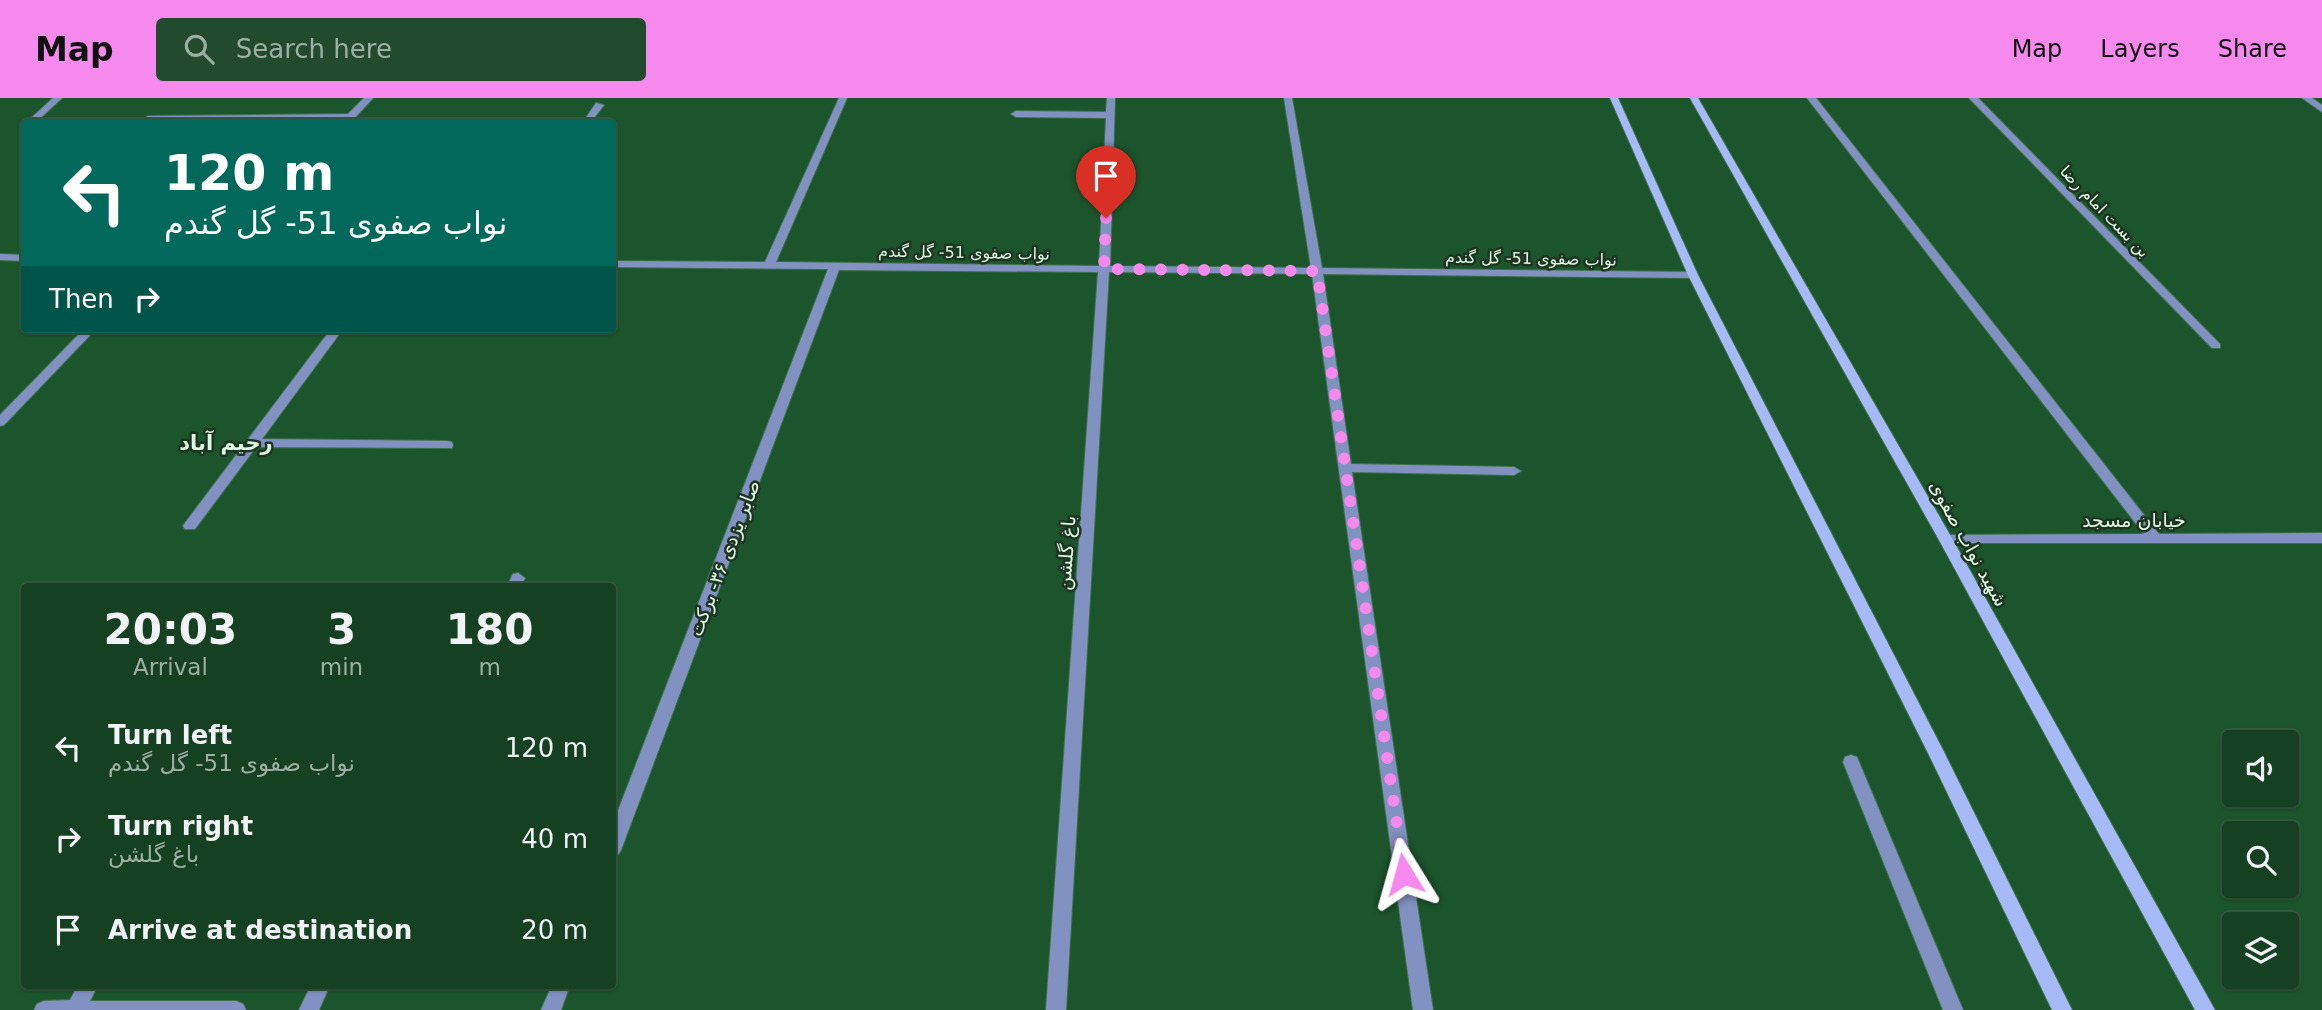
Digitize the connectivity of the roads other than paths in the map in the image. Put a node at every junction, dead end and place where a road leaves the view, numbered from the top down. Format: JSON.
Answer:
{"nodes":[{"id":1,"x":58,"y":98,"type":"edge"},
{"id":2,"x":369,"y":98,"type":"edge"},
{"id":3,"x":843,"y":98,"type":"edge"},
{"id":4,"x":1111,"y":98,"type":"edge"},
{"id":5,"x":1288,"y":98,"type":"edge"},
{"id":6,"x":1614,"y":98,"type":"edge"},
{"id":7,"x":1695,"y":98,"type":"edge"},
{"id":8,"x":1811,"y":98,"type":"edge"},
{"id":9,"x":1973,"y":98,"type":"edge"},
{"id":10,"x":2306,"y":98,"type":"edge"},
{"id":11,"x":599,"y":105,"type":"dead end"},
{"id":12,"x":2322,"y":109,"type":"edge"},
{"id":13,"x":1016,"y":114,"type":"dead end"},
{"id":14,"x":1110,"y":115,"type":"junction"},
{"id":15,"x":34,"y":119,"type":"edge"},
{"id":16,"x":350,"y":119,"type":"edge"},
{"id":17,"x":589,"y":119,"type":"edge"},
{"id":18,"x":0,"y":257,"type":"edge"},
{"id":19,"x":21,"y":258,"type":"edge"},
{"id":20,"x":616,"y":264,"type":"edge"},
{"id":21,"x":769,"y":266,"type":"junction"},
{"id":22,"x":835,"y":266,"type":"junction"},
{"id":23,"x":1104,"y":269,"type":"junction"},
{"id":24,"x":1317,"y":271,"type":"junction"},
{"id":25,"x":1693,"y":275,"type":"junction"},
{"id":26,"x":86,"y":333,"type":"edge"},
{"id":27,"x":334,"y":333,"type":"edge"},
{"id":28,"x":2216,"y":346,"type":"dead end"},
{"id":29,"x":0,"y":422,"type":"edge"},
{"id":30,"x":252,"y":443,"type":"junction"},
{"id":31,"x":447,"y":444,"type":"dead end"},
{"id":32,"x":1345,"y":468,"type":"junction"},
{"id":33,"x":1514,"y":471,"type":"dead end"},
{"id":34,"x":190,"y":526,"type":"dead end"},
{"id":35,"x":2322,"y":538,"type":"edge"},
{"id":36,"x":2155,"y":539,"type":"junction"},
{"id":37,"x":1946,"y":540,"type":"junction"},
{"id":38,"x":1851,"y":762,"type":"dead end"},
{"id":39,"x":616,"y":840,"type":"edge"},
{"id":40,"x":86,"y":989,"type":"edge"},
{"id":41,"x":319,"y":989,"type":"edge"},
{"id":42,"x":559,"y":989,"type":"edge"},
{"id":43,"x":74,"y":1009,"type":"edge"},
{"id":44,"x":44,"y":1010,"type":"edge"},
{"id":45,"x":236,"y":1010,"type":"edge"},
{"id":46,"x":309,"y":1010,"type":"edge"},
{"id":47,"x":551,"y":1010,"type":"edge"},
{"id":48,"x":1056,"y":1010,"type":"edge"},
{"id":49,"x":1423,"y":1010,"type":"edge"},
{"id":50,"x":1953,"y":1010,"type":"edge"},
{"id":51,"x":2062,"y":1010,"type":"edge"},
{"id":52,"x":2206,"y":1010,"type":"edge"}],
"edges":[{"from":1,"to":15,"type":"street"},
{"from":2,"to":16,"type":"street"},
{"from":3,"to":21,"type":"street"},
{"from":4,"to":14,"type":"street","name":"باغ گلشن"},
{"from":5,"to":24,"type":"street"},
{"from":6,"to":25,"type":"main road"},
{"from":7,"to":37,"type":"main road","name":"شهید نواب صفوی"},
{"from":8,"to":36,"type":"street"},
{"from":9,"to":28,"type":"street","name":"بن بست امام رضا"},
{"from":10,"to":12,"type":"street"},
{"from":11,"to":17,"type":"street"},
{"from":13,"to":14,"type":"street"},
{"from":14,"to":23,"type":"street","name":"باغ گلشن"},
{"from":18,"to":19,"type":"street"},
{"from":20,"to":21,"type":"street","name":"نواب صفوی 51- گل گندم"},
{"from":21,"to":22,"type":"street","name":"نواب صفوی 51- گل گندم"},
{"from":22,"to":23,"type":"street","name":"نواب صفوی 51- گل گندم"},
{"from":22,"to":39,"type":"street","name":"صابر یزدی ۳۶- برکت"},
{"from":23,"to":24,"type":"street","name":"نواب صفوی 51- گل گندم"},
{"from":23,"to":48,"type":"street","name":"باغ گلشن"},
{"from":24,"to":25,"type":"street","name":"نواب صفوی 51- گل گندم"},
{"from":24,"to":32,"type":"street"},
{"from":25,"to":51,"type":"main road"},
{"from":26,"to":29,"type":"street"},
{"from":27,"to":30,"type":"street"},
{"from":30,"to":31,"type":"street"},
{"from":30,"to":34,"type":"street"},
{"from":32,"to":33,"type":"street"},
{"from":32,"to":49,"type":"street"},
{"from":35,"to":36,"type":"street","name":"خیابان مسجد"},
{"from":36,"to":37,"type":"street","name":"خیابان مسجد"},
{"from":37,"to":52,"type":"main road","name":"شهید نواب صفوی"},
{"from":38,"to":50,"type":"street"},
{"from":40,"to":43,"type":"street"},
{"from":41,"to":46,"type":"street"},
{"from":42,"to":47,"type":"street"},
{"from":43,"to":44,"type":"street"},
{"from":43,"to":45,"type":"street"}]}
